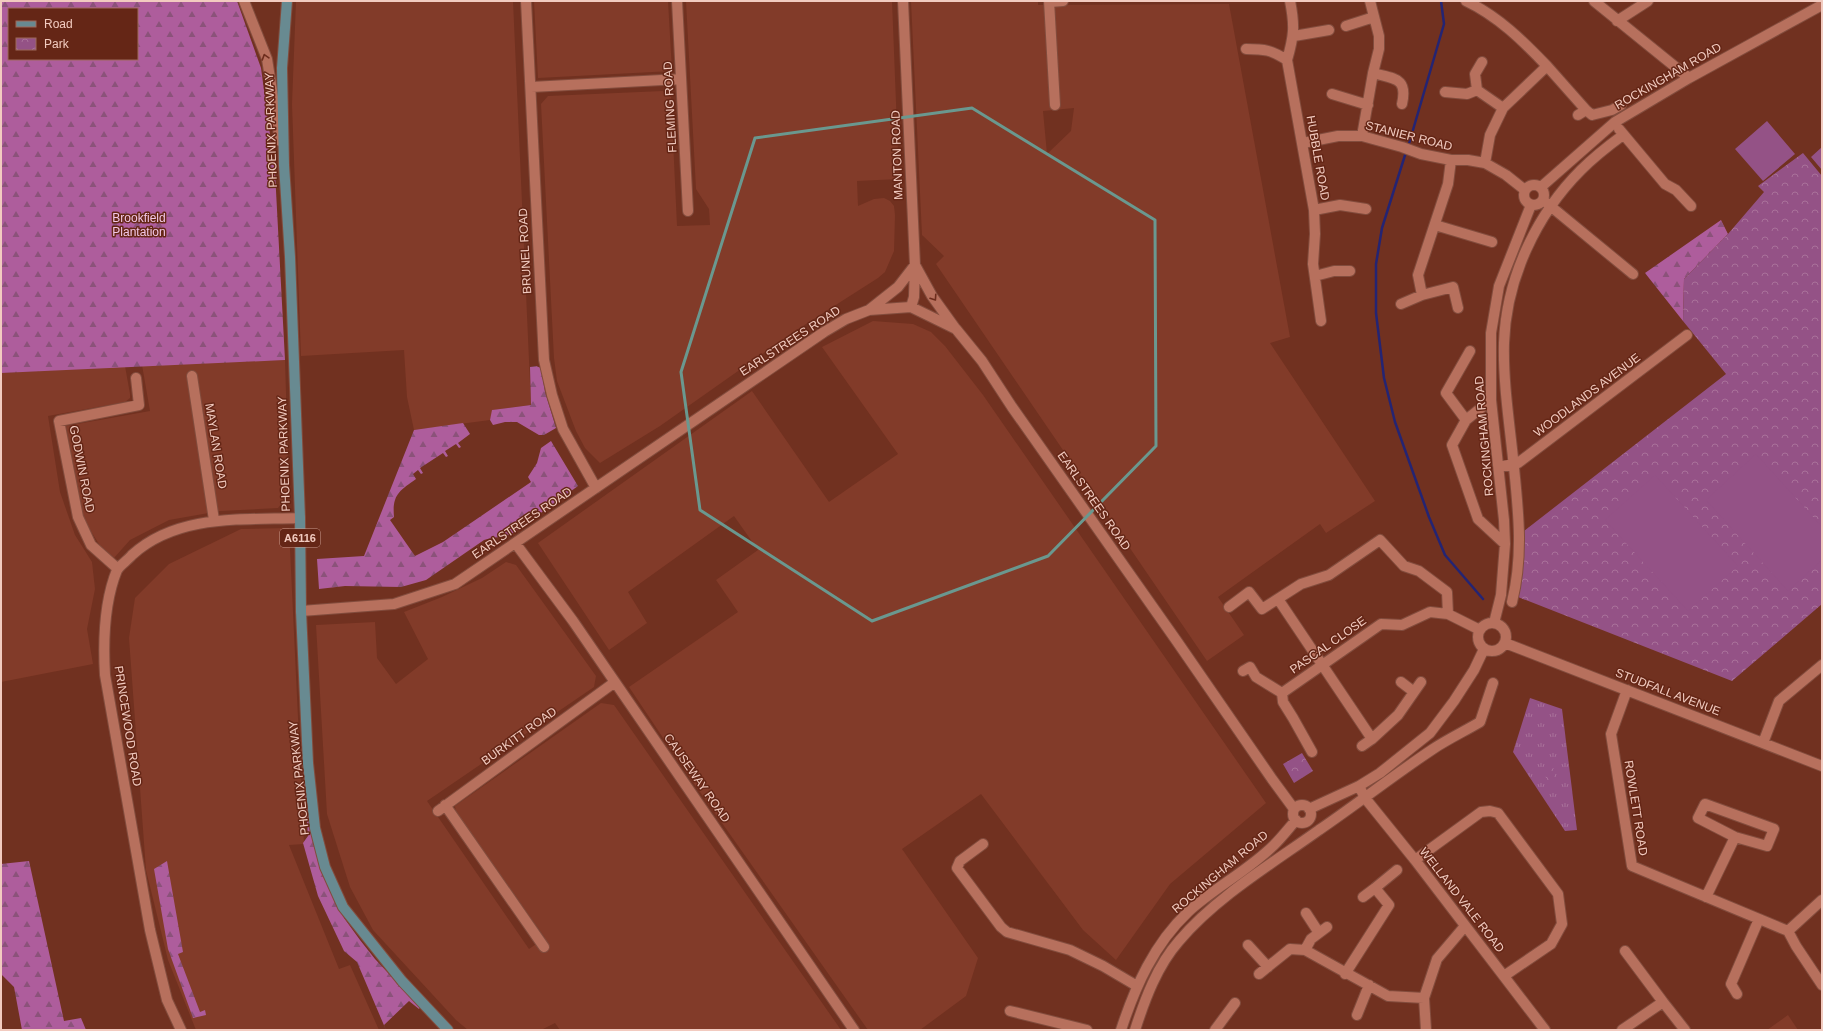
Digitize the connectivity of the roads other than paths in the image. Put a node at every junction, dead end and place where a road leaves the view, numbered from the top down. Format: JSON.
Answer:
{"nodes":[{"id":1,"x":244,"y":1,"type":"edge"},
{"id":2,"x":286,"y":1,"type":"edge"},
{"id":3,"x":526,"y":1,"type":"edge"},
{"id":4,"x":677,"y":1,"type":"edge"},
{"id":5,"x":903,"y":1,"type":"edge"},
{"id":6,"x":1050,"y":1,"type":"edge"},
{"id":7,"x":1064,"y":1,"type":"edge"},
{"id":8,"x":1290,"y":1,"type":"edge"},
{"id":9,"x":1370,"y":1,"type":"edge"},
{"id":10,"x":1466,"y":1,"type":"edge"},
{"id":11,"x":1594,"y":1,"type":"edge"},
{"id":12,"x":1648,"y":1,"type":"edge"},
{"id":13,"x":1822,"y":5,"type":"edge"},
{"id":14,"x":1374,"y":17,"type":"junction"},
{"id":15,"x":1617,"y":21,"type":"junction"},
{"id":16,"x":1346,"y":26,"type":"dead end"},
{"id":17,"x":1329,"y":30,"type":"dead end"},
{"id":18,"x":1294,"y":36,"type":"junction"},
{"id":19,"x":1246,"y":49,"type":"dead end"},
{"id":20,"x":1287,"y":60,"type":"junction"},
{"id":21,"x":1482,"y":62,"type":"dead end"},
{"id":22,"x":1547,"y":66,"type":"junction"},
{"id":23,"x":1373,"y":73,"type":"junction"},
{"id":24,"x":1689,"y":78,"type":"junction"},
{"id":25,"x":681,"y":79,"type":"junction"},
{"id":26,"x":531,"y":87,"type":"junction"},
{"id":27,"x":1477,"y":90,"type":"junction"},
{"id":28,"x":1445,"y":92,"type":"dead end"},
{"id":29,"x":1332,"y":94,"type":"dead end"},
{"id":30,"x":1402,"y":104,"type":"dead end"},
{"id":31,"x":1055,"y":105,"type":"dead end"},
{"id":32,"x":1368,"y":105,"type":"junction"},
{"id":33,"x":1621,"y":105,"type":"dead end"},
{"id":34,"x":1503,"y":108,"type":"junction"},
{"id":35,"x":1615,"y":122,"type":"junction"},
{"id":36,"x":1623,"y":135,"type":"junction"},
{"id":37,"x":1362,"y":136,"type":"junction"},
{"id":38,"x":1303,"y":142,"type":"junction"},
{"id":39,"x":1451,"y":160,"type":"junction"},
{"id":40,"x":1485,"y":163,"type":"junction"},
{"id":41,"x":284,"y":165,"type":"junction"},
{"id":42,"x":1541,"y":187,"type":"junction"},
{"id":43,"x":1525,"y":190,"type":"junction"},
{"id":44,"x":1547,"y":203,"type":"junction"},
{"id":45,"x":1531,"y":205,"type":"junction"},
{"id":46,"x":1691,"y":206,"type":"dead end"},
{"id":47,"x":1366,"y":209,"type":"dead end"},
{"id":48,"x":1314,"y":210,"type":"junction"},
{"id":49,"x":688,"y":211,"type":"dead end"},
{"id":50,"x":1435,"y":225,"type":"junction"},
{"id":51,"x":1492,"y":242,"type":"dead end"},
{"id":52,"x":915,"y":265,"type":"junction"},
{"id":53,"x":1350,"y":271,"type":"dead end"},
{"id":54,"x":1504,"y":274,"type":"junction"},
{"id":55,"x":1633,"y":274,"type":"dead end"},
{"id":56,"x":1315,"y":276,"type":"junction"},
{"id":57,"x":1516,"y":278,"type":"junction"},
{"id":58,"x":1422,"y":295,"type":"junction"},
{"id":59,"x":1401,"y":304,"type":"dead end"},
{"id":60,"x":911,"y":307,"type":"junction"},
{"id":61,"x":1458,"y":308,"type":"dead end"},
{"id":62,"x":870,"y":310,"type":"junction"},
{"id":63,"x":1321,"y":321,"type":"dead end"},
{"id":64,"x":956,"y":329,"type":"junction"},
{"id":65,"x":1687,"y":336,"type":"dead end"},
{"id":66,"x":1470,"y":351,"type":"dead end"},
{"id":67,"x":192,"y":376,"type":"dead end"},
{"id":68,"x":136,"y":378,"type":"dead end"},
{"id":69,"x":1491,"y":400,"type":"junction"},
{"id":70,"x":1466,"y":420,"type":"junction"},
{"id":71,"x":1514,"y":465,"type":"junction"},
{"id":72,"x":1498,"y":467,"type":"junction"},
{"id":73,"x":596,"y":488,"type":"junction"},
{"id":74,"x":300,"y":518,"type":"junction"},
{"id":75,"x":214,"y":520,"type":"junction"},
{"id":76,"x":516,"y":544,"type":"junction"},
{"id":77,"x":1505,"y":544,"type":"junction"},
{"id":78,"x":118,"y":569,"type":"junction"},
{"id":79,"x":1278,"y":599,"type":"junction"},
{"id":80,"x":1512,"y":602,"type":"dead end"},
{"id":81,"x":1229,"y":607,"type":"dead end"},
{"id":82,"x":301,"y":611,"type":"junction"},
{"id":83,"x":1448,"y":614,"type":"junction"},
{"id":84,"x":1494,"y":623,"type":"junction"},
{"id":85,"x":1480,"y":630,"type":"junction"},
{"id":86,"x":1505,"y":643,"type":"junction"},
{"id":87,"x":1484,"y":649,"type":"junction"},
{"id":88,"x":1322,"y":664,"type":"junction"},
{"id":89,"x":1822,"y":665,"type":"edge"},
{"id":90,"x":1250,"y":667,"type":"dead end"},
{"id":91,"x":615,"y":682,"type":"junction"},
{"id":92,"x":1401,"y":682,"type":"dead end"},
{"id":93,"x":1421,"y":682,"type":"dead end"},
{"id":94,"x":1493,"y":683,"type":"dead end"},
{"id":95,"x":1627,"y":690,"type":"junction"},
{"id":96,"x":1414,"y":692,"type":"junction"},
{"id":97,"x":1282,"y":693,"type":"junction"},
{"id":98,"x":1372,"y":739,"type":"junction"},
{"id":99,"x":1763,"y":743,"type":"junction"},
{"id":100,"x":1362,"y":746,"type":"dead end"},
{"id":101,"x":1312,"y":752,"type":"dead end"},
{"id":102,"x":1822,"y":766,"type":"edge"},
{"id":103,"x":1359,"y":786,"type":"junction"},
{"id":104,"x":1365,"y":798,"type":"junction"},
{"id":105,"x":1309,"y":808,"type":"junction"},
{"id":106,"x":1295,"y":814,"type":"junction"},
{"id":107,"x":1734,"y":837,"type":"junction"},
{"id":108,"x":984,"y":844,"type":"dead end"},
{"id":109,"x":1415,"y":860,"type":"junction"},
{"id":110,"x":1398,"y":870,"type":"dead end"},
{"id":111,"x":1376,"y":888,"type":"junction"},
{"id":112,"x":1363,"y":897,"type":"dead end"},
{"id":113,"x":1706,"y":897,"type":"junction"},
{"id":114,"x":1822,"y":900,"type":"edge"},
{"id":115,"x":1306,"y":913,"type":"dead end"},
{"id":116,"x":1759,"y":919,"type":"junction"},
{"id":117,"x":1466,"y":926,"type":"junction"},
{"id":118,"x":1788,"y":931,"type":"junction"},
{"id":119,"x":1248,"y":945,"type":"dead end"},
{"id":120,"x":544,"y":947,"type":"dead end"},
{"id":121,"x":1305,"y":950,"type":"junction"},
{"id":122,"x":1625,"y":951,"type":"dead end"},
{"id":123,"x":1268,"y":967,"type":"junction"},
{"id":124,"x":1259,"y":974,"type":"dead end"},
{"id":125,"x":1345,"y":974,"type":"junction"},
{"id":126,"x":1504,"y":976,"type":"junction"},
{"id":127,"x":1369,"y":985,"type":"junction"},
{"id":128,"x":1822,"y":985,"type":"edge"},
{"id":129,"x":1137,"y":986,"type":"junction"},
{"id":130,"x":1737,"y":994,"type":"dead end"},
{"id":131,"x":1424,"y":998,"type":"junction"},
{"id":132,"x":1663,"y":1002,"type":"junction"},
{"id":133,"x":1230,"y":1005,"type":"dead end"},
{"id":134,"x":1010,"y":1011,"type":"dead end"},
{"id":135,"x":1356,"y":1015,"type":"dead end"},
{"id":136,"x":181,"y":1030,"type":"edge"},
{"id":137,"x":448,"y":1030,"type":"edge"},
{"id":138,"x":854,"y":1030,"type":"edge"},
{"id":139,"x":1087,"y":1030,"type":"edge"},
{"id":140,"x":1121,"y":1030,"type":"edge"},
{"id":141,"x":1135,"y":1030,"type":"edge"},
{"id":142,"x":1215,"y":1030,"type":"edge"},
{"id":143,"x":1426,"y":1030,"type":"edge"},
{"id":144,"x":1545,"y":1030,"type":"edge"},
{"id":145,"x":1622,"y":1030,"type":"edge"},
{"id":146,"x":1685,"y":1030,"type":"edge"}],
"edges":[{"from":41,"to":1,"type":"street","one_way":true},
{"from":2,"to":41,"type":"main road","name":"PHOENIX PARKWAY","number":"A6116"},
{"from":3,"to":26,"type":"street","name":"BRUNEL ROAD"},
{"from":4,"to":25,"type":"street","name":"FLEMING ROAD"},
{"from":5,"to":52,"type":"street","name":"MANTON ROAD"},
{"from":6,"to":7,"type":"street"},
{"from":6,"to":31,"type":"street"},
{"from":8,"to":18,"type":"street","name":"HUBBLE ROAD"},
{"from":9,"to":14,"type":"street"},
{"from":10,"to":22,"type":"street"},
{"from":11,"to":15,"type":"street"},
{"from":12,"to":15,"type":"street"},
{"from":13,"to":24,"type":"street","name":"ROCKINGHAM ROAD"},
{"from":14,"to":16,"type":"street"},
{"from":14,"to":23,"type":"street"},
{"from":15,"to":24,"type":"street"},
{"from":17,"to":18,"type":"street"},
{"from":18,"to":20,"type":"street","name":"HUBBLE ROAD"},
{"from":19,"to":20,"type":"street"},
{"from":20,"to":38,"type":"street","name":"HUBBLE ROAD"},
{"from":21,"to":27,"type":"street"},
{"from":22,"to":33,"type":"street"},
{"from":22,"to":34,"type":"street"},
{"from":23,"to":30,"type":"street"},
{"from":23,"to":32,"type":"street"},
{"from":24,"to":35,"type":"street","name":"ROCKINGHAM ROAD"},
{"from":25,"to":26,"type":"street"},
{"from":25,"to":49,"type":"street","name":"FLEMING ROAD"},
{"from":26,"to":73,"type":"street","name":"BRUNEL ROAD"},
{"from":27,"to":28,"type":"street"},
{"from":27,"to":34,"type":"street"},
{"from":29,"to":32,"type":"street"},
{"from":32,"to":37,"type":"street"},
{"from":34,"to":40,"type":"street"},
{"from":35,"to":36,"type":"street"},
{"from":35,"to":42,"type":"street","name":"ROCKINGHAM ROAD"},
{"from":36,"to":44,"type":"street"},
{"from":36,"to":46,"type":"street"},
{"from":37,"to":38,"type":"street","name":"STANIER ROAD"},
{"from":37,"to":39,"type":"street","name":"STANIER ROAD"},
{"from":38,"to":48,"type":"street","name":"HUBBLE ROAD"},
{"from":39,"to":40,"type":"street","name":"STANIER ROAD"},
{"from":39,"to":50,"type":"street"},
{"from":40,"to":43,"type":"street","name":"STANIER ROAD"},
{"from":41,"to":74,"type":"main road","name":"PHOENIX PARKWAY","number":"A6116"},
{"from":42,"to":43,"type":"street"},
{"from":42,"to":44,"type":"street"},
{"from":43,"to":45,"type":"street"},
{"from":44,"to":45,"type":"street"},
{"from":44,"to":55,"type":"street"},
{"from":44,"to":57,"type":"street"},
{"from":45,"to":54,"type":"street","name":"ROCKINGHAM ROAD"},
{"from":47,"to":48,"type":"street"},
{"from":48,"to":56,"type":"street","name":"HUBBLE ROAD"},
{"from":50,"to":51,"type":"street"},
{"from":50,"to":58,"type":"street"},
{"from":52,"to":60,"type":"street","name":"MANTON ROAD"},
{"from":52,"to":62,"type":"street"},
{"from":52,"to":64,"type":"street","one_way":true},
{"from":53,"to":56,"type":"street"},
{"from":54,"to":57,"type":"street"},
{"from":54,"to":69,"type":"street","name":"ROCKINGHAM ROAD"},
{"from":56,"to":63,"type":"street","name":"HUBBLE ROAD"},
{"from":57,"to":71,"type":"street"},
{"from":58,"to":59,"type":"street"},
{"from":58,"to":61,"type":"street"},
{"from":60,"to":62,"type":"street","name":"EARLSTREES ROAD"},
{"from":60,"to":64,"type":"street","name":"EARLSTREES ROAD"},
{"from":62,"to":73,"type":"street","name":"EARLSTREES ROAD"},
{"from":64,"to":106,"type":"street","name":"EARLSTREES ROAD"},
{"from":65,"to":71,"type":"street","name":"WOODLANDS AVENUE"},
{"from":66,"to":70,"type":"street"},
{"from":67,"to":75,"type":"street","name":"MAYLAN ROAD"},
{"from":68,"to":78,"type":"street","name":"GODWIN ROAD"},
{"from":69,"to":70,"type":"street"},
{"from":69,"to":72,"type":"street","name":"ROCKINGHAM ROAD"},
{"from":70,"to":77,"type":"street"},
{"from":71,"to":72,"type":"street","name":"WOODLANDS AVENUE"},
{"from":71,"to":80,"type":"street"},
{"from":72,"to":77,"type":"street","name":"ROCKINGHAM ROAD"},
{"from":73,"to":76,"type":"street","name":"EARLSTREES ROAD"},
{"from":74,"to":75,"type":"street","name":"PRINCEWOOD ROAD"},
{"from":74,"to":82,"type":"main road","name":"PHOENIX PARKWAY","number":"A6116"},
{"from":75,"to":78,"type":"street","name":"PRINCEWOOD ROAD"},
{"from":76,"to":82,"type":"street","name":"EARLSTREES ROAD"},
{"from":76,"to":91,"type":"street","name":"CAUSEWAY ROAD"},
{"from":77,"to":84,"type":"street","name":"ROCKINGHAM ROAD"},
{"from":78,"to":136,"type":"street","name":"PRINCEWOOD ROAD"},
{"from":79,"to":81,"type":"street"},
{"from":79,"to":83,"type":"street"},
{"from":79,"to":88,"type":"street"},
{"from":82,"to":137,"type":"main road","name":"PHOENIX PARKWAY","number":"A6116"},
{"from":83,"to":85,"type":"street","name":"PASCAL CLOSE"},
{"from":83,"to":88,"type":"street","name":"PASCAL CLOSE"},
{"from":84,"to":85,"type":"street"},
{"from":84,"to":86,"type":"street"},
{"from":85,"to":87,"type":"street"},
{"from":86,"to":87,"type":"street"},
{"from":86,"to":95,"type":"street","name":"STUDFALL AVENUE"},
{"from":87,"to":103,"type":"street"},
{"from":88,"to":97,"type":"street","name":"PASCAL CLOSE"},
{"from":88,"to":98,"type":"street"},
{"from":89,"to":99,"type":"street"},
{"from":90,"to":97,"type":"street"},
{"from":91,"to":120,"type":"street","name":"BURKITT ROAD"},
{"from":91,"to":138,"type":"street","name":"CAUSEWAY ROAD"},
{"from":92,"to":96,"type":"street"},
{"from":93,"to":96,"type":"street"},
{"from":94,"to":104,"type":"street"},
{"from":95,"to":99,"type":"street","name":"STUDFALL AVENUE"},
{"from":95,"to":113,"type":"street","name":"ROWLETT ROAD"},
{"from":96,"to":98,"type":"street"},
{"from":97,"to":101,"type":"street"},
{"from":98,"to":100,"type":"street"},
{"from":99,"to":102,"type":"street","name":"STUDFALL AVENUE"},
{"from":103,"to":104,"type":"street","name":"WELLAND VALE ROAD"},
{"from":103,"to":105,"type":"street"},
{"from":104,"to":109,"type":"street","name":"WELLAND VALE ROAD"},
{"from":104,"to":141,"type":"street"},
{"from":105,"to":106,"type":"street"},
{"from":105,"to":106,"type":"street"},
{"from":106,"to":129,"type":"street","name":"ROCKINGHAM ROAD"},
{"from":107,"to":107,"type":"street"},
{"from":107,"to":113,"type":"street"},
{"from":108,"to":129,"type":"street"},
{"from":109,"to":117,"type":"street","name":"WELLAND VALE ROAD"},
{"from":109,"to":126,"type":"street"},
{"from":110,"to":111,"type":"street"},
{"from":111,"to":112,"type":"street"},
{"from":111,"to":125,"type":"street"},
{"from":113,"to":116,"type":"street","name":"ROWLETT ROAD"},
{"from":114,"to":118,"type":"street"},
{"from":115,"to":121,"type":"street"},
{"from":116,"to":118,"type":"street","name":"ROWLETT ROAD"},
{"from":116,"to":130,"type":"street"},
{"from":117,"to":126,"type":"street","name":"WELLAND VALE ROAD"},
{"from":117,"to":131,"type":"street"},
{"from":118,"to":128,"type":"street"},
{"from":119,"to":123,"type":"street"},
{"from":121,"to":123,"type":"street"},
{"from":121,"to":125,"type":"street"},
{"from":122,"to":132,"type":"street"},
{"from":123,"to":124,"type":"street"},
{"from":125,"to":127,"type":"street"},
{"from":126,"to":144,"type":"street","name":"WELLAND VALE ROAD"},
{"from":127,"to":131,"type":"street"},
{"from":127,"to":135,"type":"street"},
{"from":129,"to":140,"type":"street","name":"ROCKINGHAM ROAD"},
{"from":131,"to":143,"type":"street"},
{"from":132,"to":145,"type":"street"},
{"from":132,"to":146,"type":"street"},
{"from":133,"to":142,"type":"street"},
{"from":134,"to":139,"type":"street"}]}
